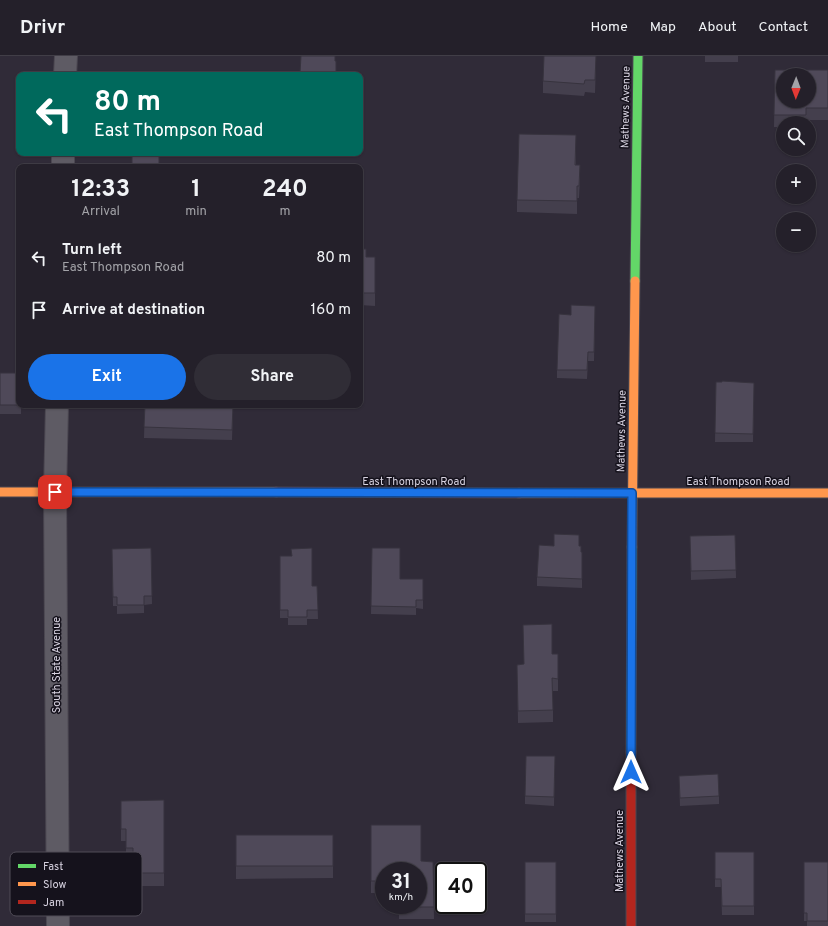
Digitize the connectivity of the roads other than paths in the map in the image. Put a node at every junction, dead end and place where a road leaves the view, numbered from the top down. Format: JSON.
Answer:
{"nodes":[{"id":1,"x":66,"y":56,"type":"edge"},
{"id":2,"x":638,"y":56,"type":"edge"},
{"id":3,"x":65,"y":72,"type":"edge"},
{"id":4,"x":57,"y":408,"type":"edge"},
{"id":5,"x":0,"y":492,"type":"edge"},
{"id":6,"x":55,"y":492,"type":"junction"},
{"id":7,"x":632,"y":493,"type":"junction"},
{"id":8,"x":828,"y":493,"type":"edge"},
{"id":9,"x":57,"y":852,"type":"edge"},
{"id":10,"x":58,"y":916,"type":"edge"},
{"id":11,"x":58,"y":926,"type":"edge"},
{"id":12,"x":631,"y":926,"type":"edge"}],
"edges":[{"from":1,"to":3,"type":"street"},
{"from":2,"to":7,"type":"street","name":"Mathews Avenue"},
{"from":4,"to":6,"type":"street","name":"South State Avenue"},
{"from":5,"to":6,"type":"street","name":"East Thompson Road"},
{"from":6,"to":7,"type":"street","name":"East Thompson Road"},
{"from":6,"to":9,"type":"street","name":"South State Avenue"},
{"from":7,"to":8,"type":"street","name":"East Thompson Road"},
{"from":7,"to":12,"type":"street","name":"Mathews Avenue"},
{"from":10,"to":11,"type":"street","name":"South State Avenue"}]}
